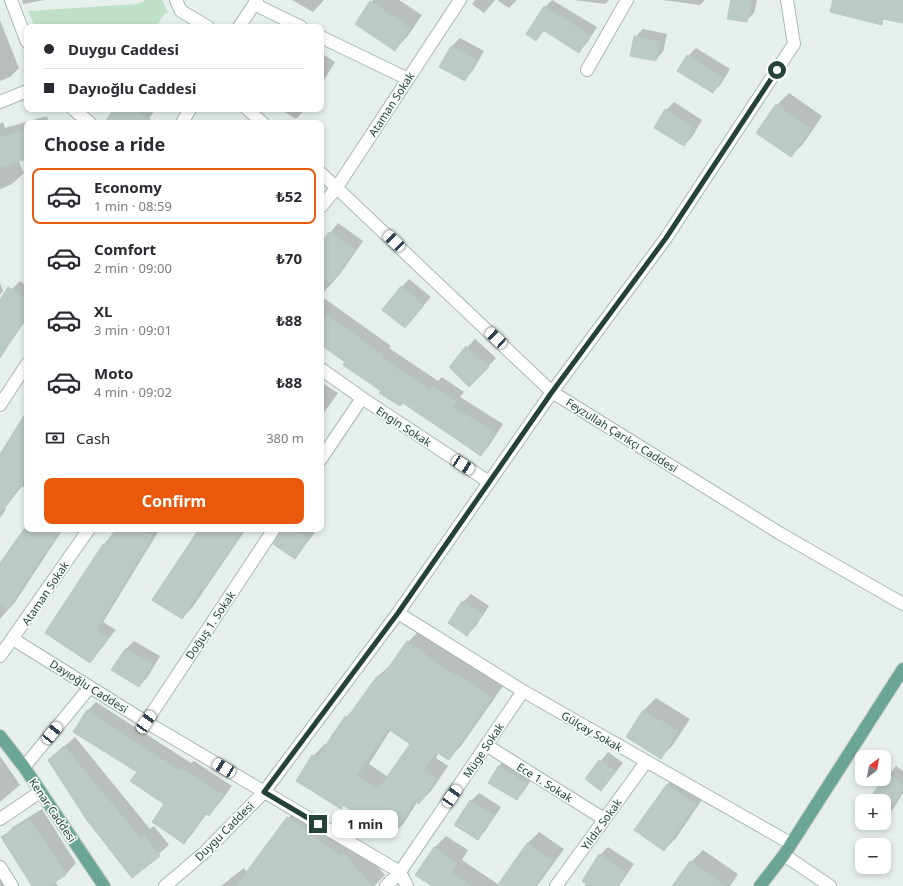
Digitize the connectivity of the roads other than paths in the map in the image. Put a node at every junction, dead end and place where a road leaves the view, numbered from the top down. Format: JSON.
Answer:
{"nodes":[{"id":1,"x":11,"y":0,"type":"edge"},
{"id":2,"x":176,"y":0,"type":"edge"},
{"id":3,"x":460,"y":0,"type":"edge"},
{"id":4,"x":627,"y":0,"type":"edge"},
{"id":5,"x":787,"y":0,"type":"edge"},
{"id":6,"x":255,"y":2,"type":"edge"},
{"id":7,"x":203,"y":24,"type":"edge"},
{"id":8,"x":241,"y":24,"type":"edge"},
{"id":9,"x":295,"y":24,"type":"edge"},
{"id":10,"x":24,"y":34,"type":"edge"},
{"id":11,"x":324,"y":38,"type":"edge"},
{"id":12,"x":587,"y":70,"type":"dead end"},
{"id":13,"x":408,"y":79,"type":"junction"},
{"id":14,"x":24,"y":92,"type":"edge"},
{"id":15,"x":0,"y":102,"type":"edge"},
{"id":16,"x":77,"y":112,"type":"edge"},
{"id":17,"x":250,"y":112,"type":"edge"},
{"id":18,"x":86,"y":120,"type":"edge"},
{"id":19,"x":260,"y":120,"type":"edge"},
{"id":20,"x":324,"y":176,"type":"edge"},
{"id":21,"x":337,"y":187,"type":"junction"},
{"id":22,"x":324,"y":204,"type":"edge"},
{"id":23,"x":24,"y":369,"type":"edge"},
{"id":24,"x":324,"y":370,"type":"edge"},
{"id":25,"x":552,"y":392,"type":"junction"},
{"id":26,"x":362,"y":398,"type":"junction"},
{"id":27,"x":0,"y":405,"type":"edge"},
{"id":28,"x":324,"y":455,"type":"edge"},
{"id":29,"x":489,"y":482,"type":"junction"},
{"id":30,"x":87,"y":532,"type":"edge"},
{"id":31,"x":272,"y":532,"type":"edge"},
{"id":32,"x":903,"y":604,"type":"edge"},
{"id":33,"x":398,"y":613,"type":"junction"},
{"id":34,"x":13,"y":639,"type":"junction"},
{"id":35,"x":0,"y":656,"type":"edge"},
{"id":36,"x":903,"y":669,"type":"edge"},
{"id":37,"x":90,"y":687,"type":"junction"},
{"id":38,"x":523,"y":691,"type":"junction"},
{"id":39,"x":146,"y":722,"type":"junction"},
{"id":40,"x":0,"y":736,"type":"edge"},
{"id":41,"x":486,"y":745,"type":"junction"},
{"id":42,"x":646,"y":762,"type":"junction"},
{"id":43,"x":24,"y":767,"type":"junction"},
{"id":44,"x":40,"y":792,"type":"junction"},
{"id":45,"x":264,"y":792,"type":"junction"},
{"id":46,"x":0,"y":819,"type":"edge"},
{"id":47,"x":604,"y":820,"type":"junction"},
{"id":48,"x":790,"y":843,"type":"junction"},
{"id":49,"x":784,"y":855,"type":"junction"},
{"id":50,"x":0,"y":867,"type":"edge"},
{"id":51,"x":400,"y":872,"type":"junction"},
{"id":52,"x":12,"y":886,"type":"edge"},
{"id":53,"x":104,"y":886,"type":"edge"},
{"id":54,"x":165,"y":886,"type":"edge"},
{"id":55,"x":386,"y":886,"type":"edge"},
{"id":56,"x":407,"y":886,"type":"edge"},
{"id":57,"x":556,"y":886,"type":"edge"},
{"id":58,"x":760,"y":886,"type":"edge"},
{"id":59,"x":830,"y":886,"type":"edge"}],
"edges":[{"from":1,"to":10,"type":"street"},
{"from":2,"to":7,"type":"street"},
{"from":3,"to":13,"type":"street","name":"Ataman Sokak"},
{"from":4,"to":12,"type":"street"},
{"from":5,"to":25,"type":"street","name":"Duygu Caddesi"},
{"from":6,"to":8,"type":"street"},
{"from":6,"to":9,"type":"street"},
{"from":11,"to":13,"type":"street"},
{"from":13,"to":21,"type":"street","name":"Ataman Sokak"},
{"from":14,"to":15,"type":"street"},
{"from":16,"to":18,"type":"street"},
{"from":17,"to":19,"type":"street"},
{"from":20,"to":21,"type":"street","name":"Feyzullah Çarıkçı Caddesi"},
{"from":21,"to":22,"type":"street","name":"Ataman Sokak"},
{"from":21,"to":25,"type":"street","name":"Feyzullah Çarıkçı Caddesi"},
{"from":23,"to":27,"type":"street"},
{"from":24,"to":26,"type":"street","name":"Engin Sokak"},
{"from":25,"to":29,"type":"street","name":"Duygu Caddesi"},
{"from":25,"to":32,"type":"street","name":"Feyzullah Çarıkçı Caddesi"},
{"from":26,"to":28,"type":"street"},
{"from":26,"to":29,"type":"street","name":"Engin Sokak"},
{"from":29,"to":33,"type":"street","name":"Duygu Caddesi"},
{"from":30,"to":34,"type":"street","name":"Ataman Sokak"},
{"from":31,"to":39,"type":"street","name":"Doğuş 1. Sokak"},
{"from":33,"to":38,"type":"street","name":"Gülçay Sokak"},
{"from":33,"to":45,"type":"street","name":"Duygu Caddesi"},
{"from":34,"to":35,"type":"street","name":"Ataman Sokak"},
{"from":34,"to":37,"type":"street","name":"Dayıoğlu Caddesi"},
{"from":36,"to":48,"type":"main road"},
{"from":37,"to":39,"type":"street","name":"Dayıoğlu Caddesi"},
{"from":37,"to":43,"type":"street"},
{"from":38,"to":41,"type":"street","name":"Müge Sokak"},
{"from":38,"to":42,"type":"street","name":"Gülçay Sokak"},
{"from":39,"to":45,"type":"street","name":"Dayıoğlu Caddesi"},
{"from":40,"to":43,"type":"main road","name":"Kenar Caddesi"},
{"from":41,"to":47,"type":"street","name":"Ece 1. Sokak"},
{"from":41,"to":51,"type":"street","name":"Müge Sokak"},
{"from":42,"to":47,"type":"street","name":"Yıldız Sokak"},
{"from":42,"to":48,"type":"street","name":"Gülçay Sokak"},
{"from":43,"to":44,"type":"main road","name":"Kenar Caddesi"},
{"from":44,"to":46,"type":"street"},
{"from":44,"to":53,"type":"main road","name":"Kenar Caddesi"},
{"from":45,"to":51,"type":"street","name":"Dayıoğlu Caddesi"},
{"from":45,"to":54,"type":"street","name":"Duygu Caddesi"},
{"from":47,"to":57,"type":"street","name":"Yıldız Sokak"},
{"from":48,"to":49,"type":"main road"},
{"from":49,"to":58,"type":"main road"},
{"from":49,"to":59,"type":"street"},
{"from":50,"to":52,"type":"street"},
{"from":51,"to":55,"type":"street","name":"Müge Sokak"},
{"from":51,"to":56,"type":"street"}]}
